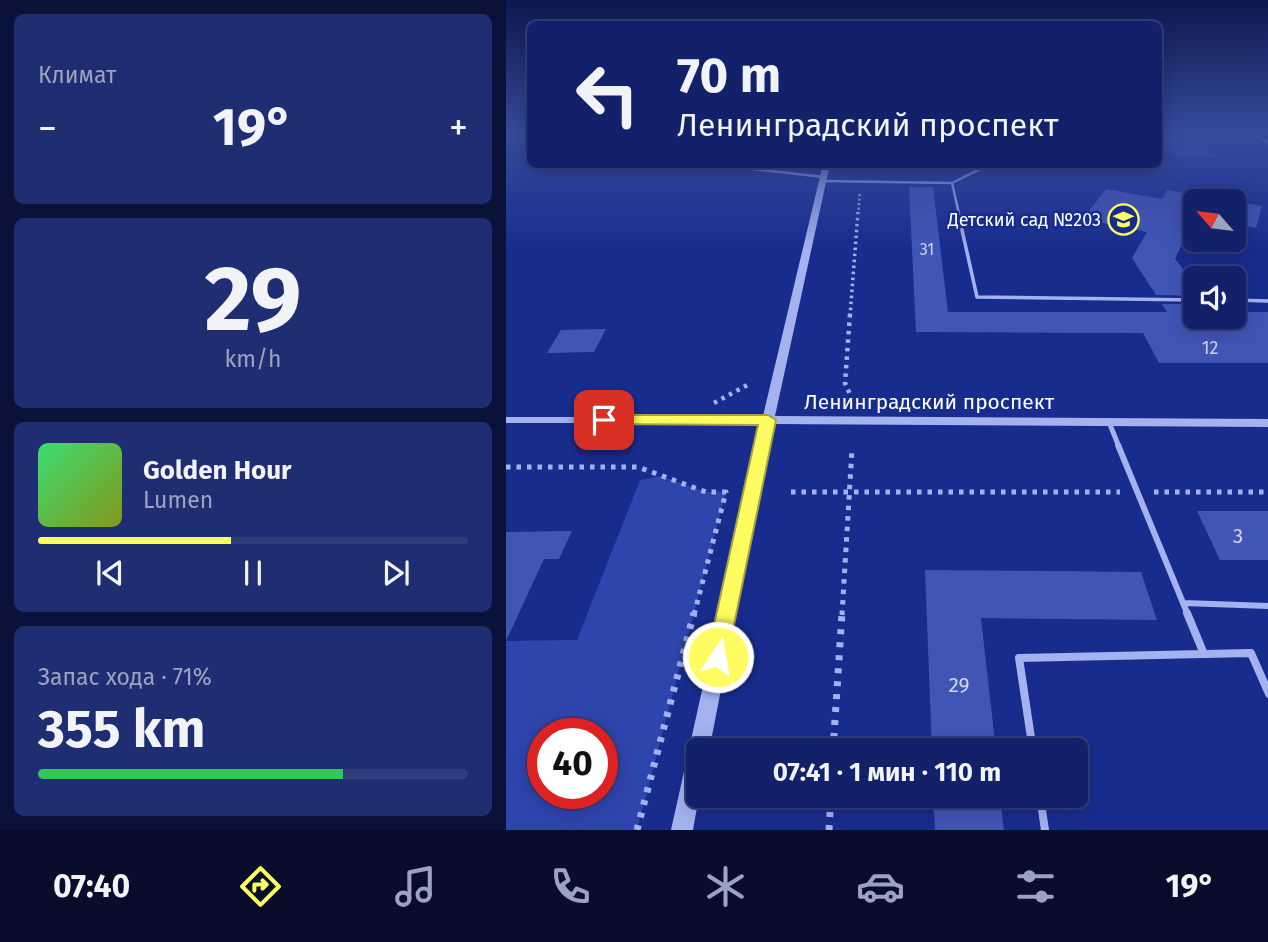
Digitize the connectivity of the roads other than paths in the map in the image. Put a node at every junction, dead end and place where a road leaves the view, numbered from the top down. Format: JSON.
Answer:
{"nodes":[{"id":1,"x":973,"y":173,"type":"edge"},
{"id":2,"x":825,"y":174,"type":"edge"},
{"id":3,"x":952,"y":183,"type":"junction"},
{"id":4,"x":1183,"y":300,"type":"edge"},
{"id":5,"x":1246,"y":300,"type":"edge"},
{"id":6,"x":1268,"y":301,"type":"edge"},
{"id":7,"x":506,"y":420,"type":"edge"},
{"id":8,"x":768,"y":420,"type":"junction"},
{"id":9,"x":1109,"y":422,"type":"junction"},
{"id":10,"x":1268,"y":423,"type":"edge"},
{"id":11,"x":1184,"y":603,"type":"junction"},
{"id":12,"x":1268,"y":606,"type":"edge"},
{"id":13,"x":1204,"y":654,"type":"junction"},
{"id":14,"x":1268,"y":694,"type":"edge"},
{"id":15,"x":702,"y":738,"type":"edge"},
{"id":16,"x":1031,"y":738,"type":"edge"},
{"id":17,"x":687,"y":808,"type":"edge"},
{"id":18,"x":1042,"y":808,"type":"edge"},
{"id":19,"x":682,"y":830,"type":"edge"},
{"id":20,"x":1045,"y":830,"type":"edge"}],
"edges":[{"from":1,"to":3,"type":"lane"},
{"from":2,"to":3,"type":"lane"},
{"from":2,"to":8,"type":"street"},
{"from":3,"to":4,"type":"lane"},
{"from":5,"to":6,"type":"lane"},
{"from":7,"to":8,"type":"street","name":"Ленинградский проспект"},
{"from":8,"to":9,"type":"street","name":"Ленинградский проспект"},
{"from":8,"to":15,"type":"street"},
{"from":9,"to":10,"type":"street","name":"Ленинградский проспект"},
{"from":9,"to":11,"type":"lane"},
{"from":11,"to":12,"type":"lane"},
{"from":11,"to":13,"type":"lane"},
{"from":13,"to":14,"type":"lane"},
{"from":13,"to":16,"type":"lane"},
{"from":17,"to":19,"type":"street"},
{"from":18,"to":20,"type":"lane"}]}
